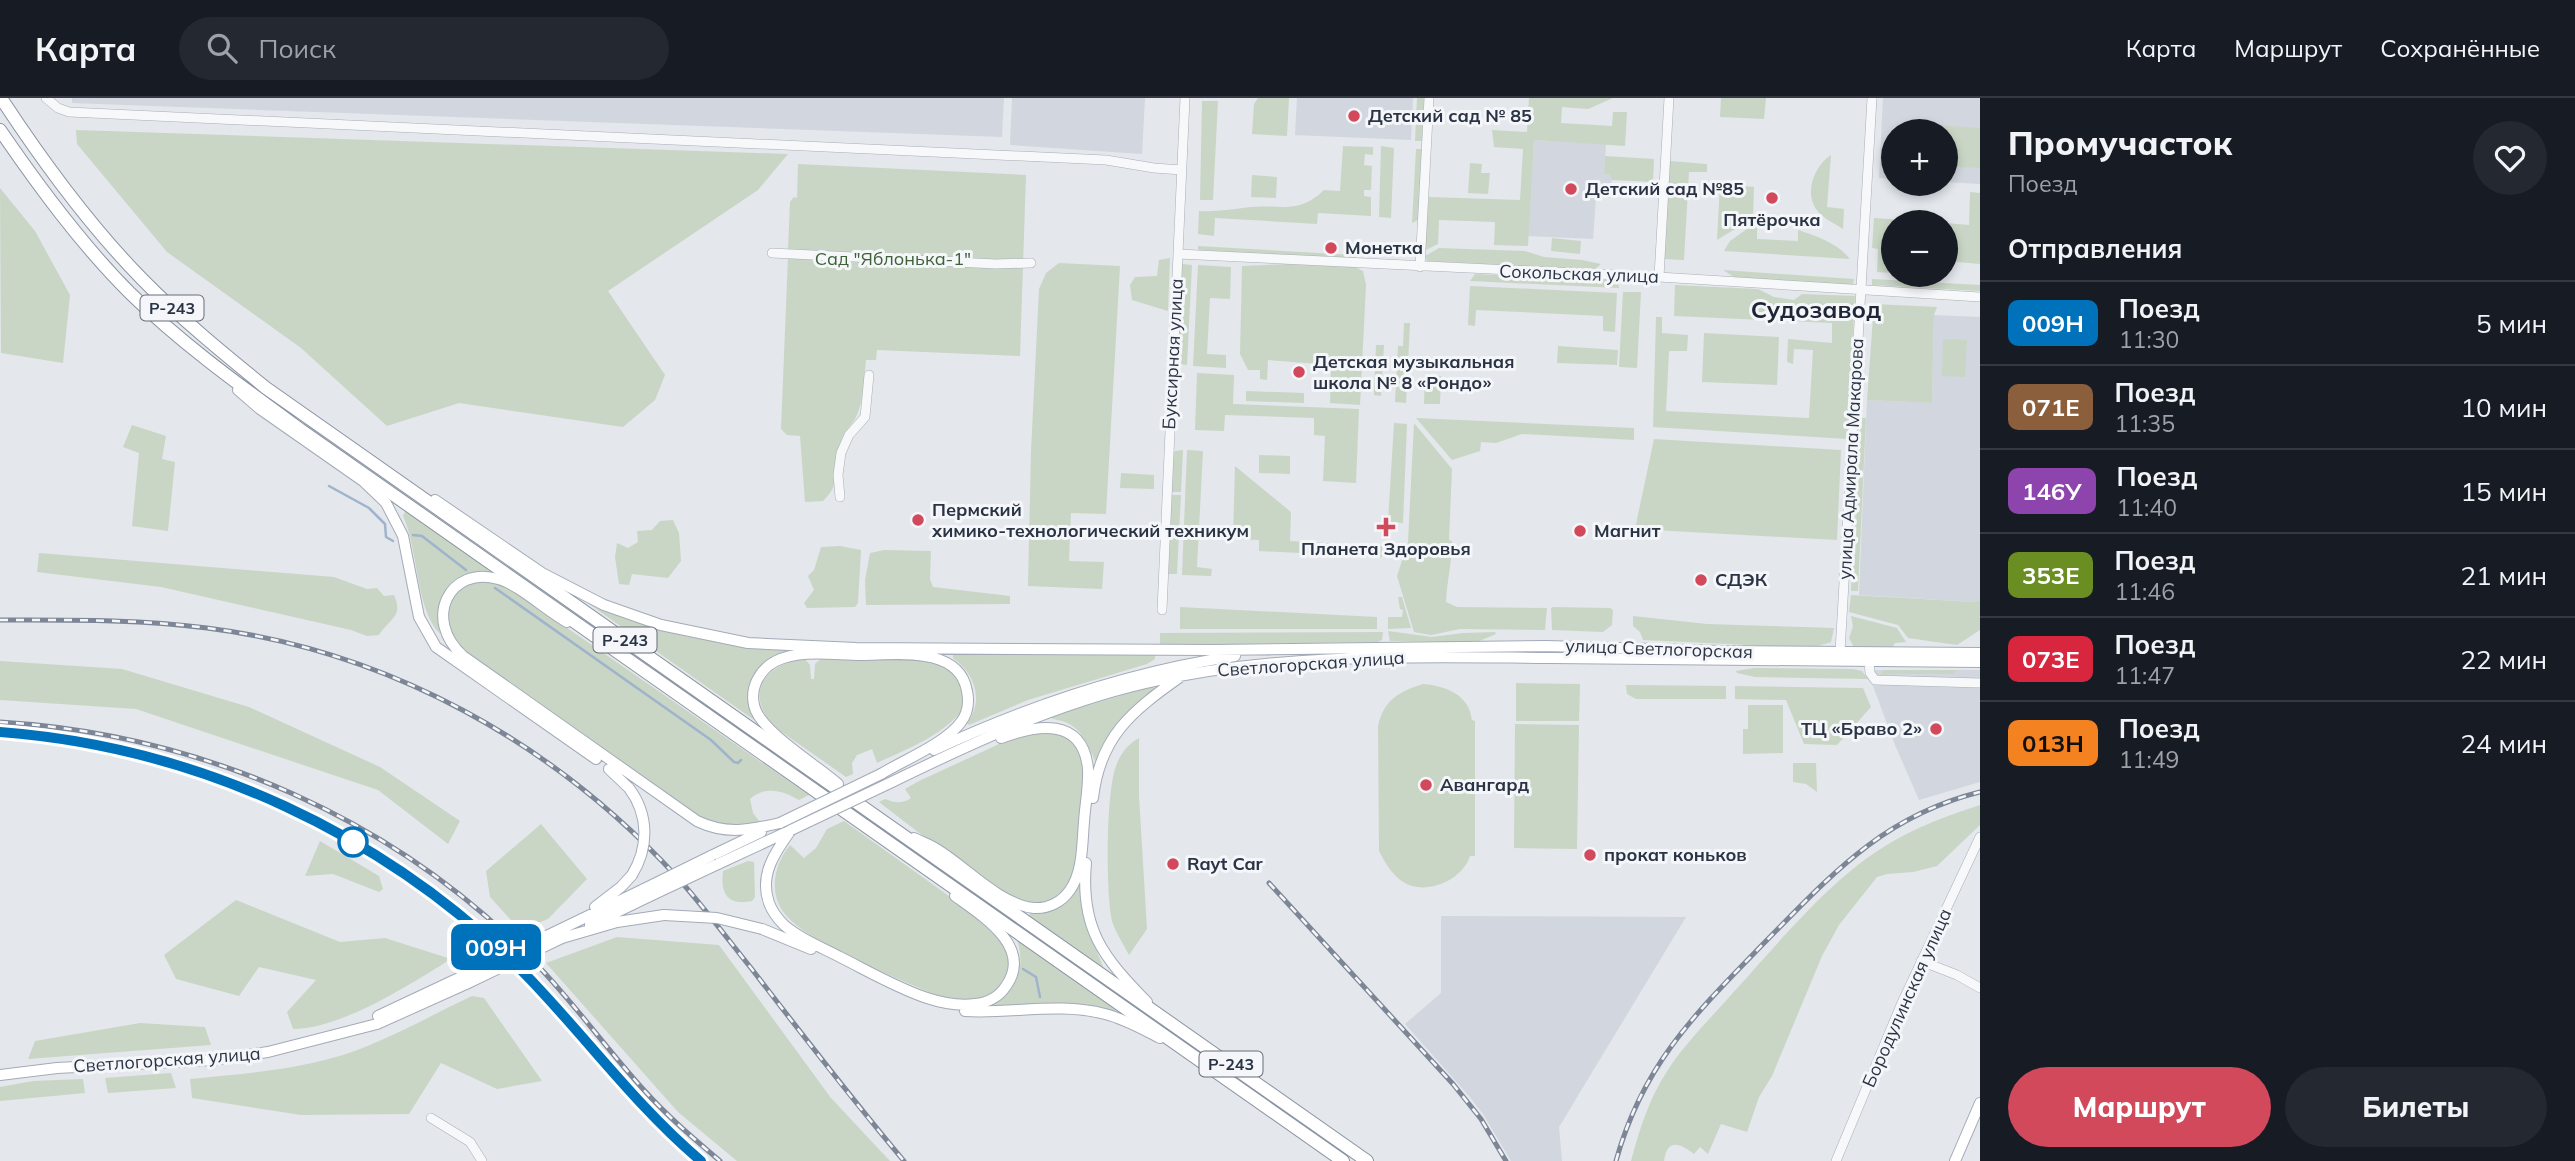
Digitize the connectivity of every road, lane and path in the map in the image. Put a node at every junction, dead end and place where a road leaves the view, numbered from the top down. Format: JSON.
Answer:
{"nodes":[{"id":1,"x":1,"y":98,"type":"edge"},
{"id":2,"x":47,"y":98,"type":"edge"},
{"id":3,"x":1185,"y":98,"type":"edge"},
{"id":4,"x":1429,"y":98,"type":"edge"},
{"id":5,"x":1669,"y":98,"type":"edge"},
{"id":6,"x":1872,"y":98,"type":"edge"},
{"id":7,"x":0,"y":130,"type":"edge"},
{"id":8,"x":1182,"y":170,"type":"junction"},
{"id":9,"x":772,"y":253,"type":"dead end"},
{"id":10,"x":1178,"y":254,"type":"junction"},
{"id":11,"x":1031,"y":263,"type":"dead end"},
{"id":12,"x":1420,"y":267,"type":"junction"},
{"id":13,"x":1659,"y":277,"type":"junction"},
{"id":14,"x":1860,"y":291,"type":"junction"},
{"id":15,"x":1980,"y":297,"type":"edge"},
{"id":16,"x":211,"y":363,"type":"junction"},
{"id":17,"x":869,"y":375,"type":"dead end"},
{"id":18,"x":323,"y":453,"type":"junction"},
{"id":19,"x":362,"y":471,"type":"junction"},
{"id":20,"x":387,"y":473,"type":"junction"},
{"id":21,"x":840,"y":496,"type":"dead end"},
{"id":22,"x":1162,"y":611,"type":"dead end"},
{"id":23,"x":1339,"y":648,"type":"junction"},
{"id":24,"x":1840,"y":652,"type":"junction"},
{"id":25,"x":1980,"y":653,"type":"edge"},
{"id":26,"x":1456,"y":657,"type":"joint"},
{"id":27,"x":632,"y":661,"type":"junction"},
{"id":28,"x":1869,"y":662,"type":"junction"},
{"id":29,"x":1980,"y":662,"type":"edge"},
{"id":30,"x":1183,"y":675,"type":"junction"},
{"id":31,"x":1980,"y":683,"type":"edge"},
{"id":32,"x":932,"y":762,"type":"junction"},
{"id":33,"x":881,"y":774,"type":"junction"},
{"id":34,"x":864,"y":807,"type":"junction"},
{"id":35,"x":779,"y":823,"type":"junction"},
{"id":36,"x":894,"y":828,"type":"junction"},
{"id":37,"x":791,"y":830,"type":"junction"},
{"id":38,"x":1980,"y":837,"type":"edge"},
{"id":39,"x":914,"y":859,"type":"junction"},
{"id":40,"x":714,"y":860,"type":"junction"},
{"id":41,"x":559,"y":935,"type":"junction"},
{"id":42,"x":1921,"y":961,"type":"junction"},
{"id":43,"x":1980,"y":988,"type":"edge"},
{"id":44,"x":1156,"y":1012,"type":"junction"},
{"id":45,"x":1193,"y":1054,"type":"junction"},
{"id":46,"x":0,"y":1075,"type":"edge"},
{"id":47,"x":1980,"y":1103,"type":"edge"},
{"id":48,"x":431,"y":1118,"type":"dead end"},
{"id":49,"x":482,"y":1161,"type":"edge"},
{"id":50,"x":1343,"y":1161,"type":"edge"},
{"id":51,"x":1367,"y":1161,"type":"edge"},
{"id":52,"x":1836,"y":1161,"type":"edge"},
{"id":53,"x":1955,"y":1161,"type":"edge"}],
"edges":[{"from":1,"to":20,"type":"highway","number":"Р-243"},
{"from":2,"to":8,"type":"street"},
{"from":3,"to":8,"type":"street","name":"Буксирная улица"},
{"from":4,"to":12,"type":"street"},
{"from":5,"to":13,"type":"street"},
{"from":6,"to":14,"type":"street","name":"улица Адмирала Макарова"},
{"from":7,"to":16,"type":"highway","number":"Р-243"},
{"from":8,"to":10,"type":"street","name":"Буксирная улица"},
{"from":9,"to":11,"type":"street"},
{"from":10,"to":12,"type":"street","name":"Сокольская улица"},
{"from":10,"to":22,"type":"street","name":"Буксирная улица"},
{"from":12,"to":13,"type":"street","name":"Сокольская улица"},
{"from":13,"to":14,"type":"street","name":"Сокольская улица"},
{"from":14,"to":15,"type":"street","name":"Сокольская улица"},
{"from":14,"to":24,"type":"street","name":"улица Адмирала Макарова"},
{"from":16,"to":18,"type":"main road"},
{"from":16,"to":19,"type":"highway","number":"Р-243"},
{"from":17,"to":21,"type":"street"},
{"from":18,"to":19,"type":"main road"},
{"from":18,"to":41,"type":"main road","bridge":true},
{"from":19,"to":27,"type":"highway","number":"Р-243"},
{"from":20,"to":23,"type":"main road"},
{"from":20,"to":34,"type":"highway","number":"Р-243"},
{"from":23,"to":24,"type":"main road","name":"улица Светлогорская"},
{"from":23,"to":33,"type":"main road","name":"Светлогорская улица"},
{"from":24,"to":25,"type":"main road","name":"улица Светлогорская"},
{"from":26,"to":28,"type":"main road","name":"улица Светлогорская"},
{"from":26,"to":30,"type":"main road","name":"Светлогорская улица"},
{"from":27,"to":35,"type":"main road"},
{"from":27,"to":39,"type":"highway","number":"Р-243"},
{"from":28,"to":29,"type":"main road","name":"улица Светлогорская"},
{"from":28,"to":31,"type":"street"},
{"from":30,"to":32,"type":"main road","name":"Светлогорская улица"},
{"from":30,"to":44,"type":"main road"},
{"from":32,"to":36,"type":"main road"},
{"from":32,"to":37,"type":"main road","name":"Светлогорская улица","bridge":true},
{"from":33,"to":34,"type":"main road"},
{"from":33,"to":35,"type":"main road","bridge":true},
{"from":34,"to":36,"type":"highway","number":"Р-243"},
{"from":35,"to":40,"type":"main road"},
{"from":36,"to":44,"type":"highway","number":"Р-243"},
{"from":37,"to":39,"type":"main road"},
{"from":37,"to":40,"type":"main road"},
{"from":38,"to":42,"type":"street","name":"Бородулинская улица"},
{"from":39,"to":45,"type":"highway","number":"Р-243"},
{"from":40,"to":41,"type":"main road","bridge":true},
{"from":41,"to":45,"type":"main road","bridge":true},
{"from":41,"to":46,"type":"main road","name":"Светлогорская улица","bridge":true},
{"from":42,"to":43,"type":"street"},
{"from":42,"to":52,"type":"street","name":"Бородулинская улица"},
{"from":44,"to":51,"type":"highway","number":"Р-243"},
{"from":45,"to":50,"type":"highway","number":"Р-243"},
{"from":47,"to":53,"type":"main road"},
{"from":48,"to":49,"type":"street"}]}
